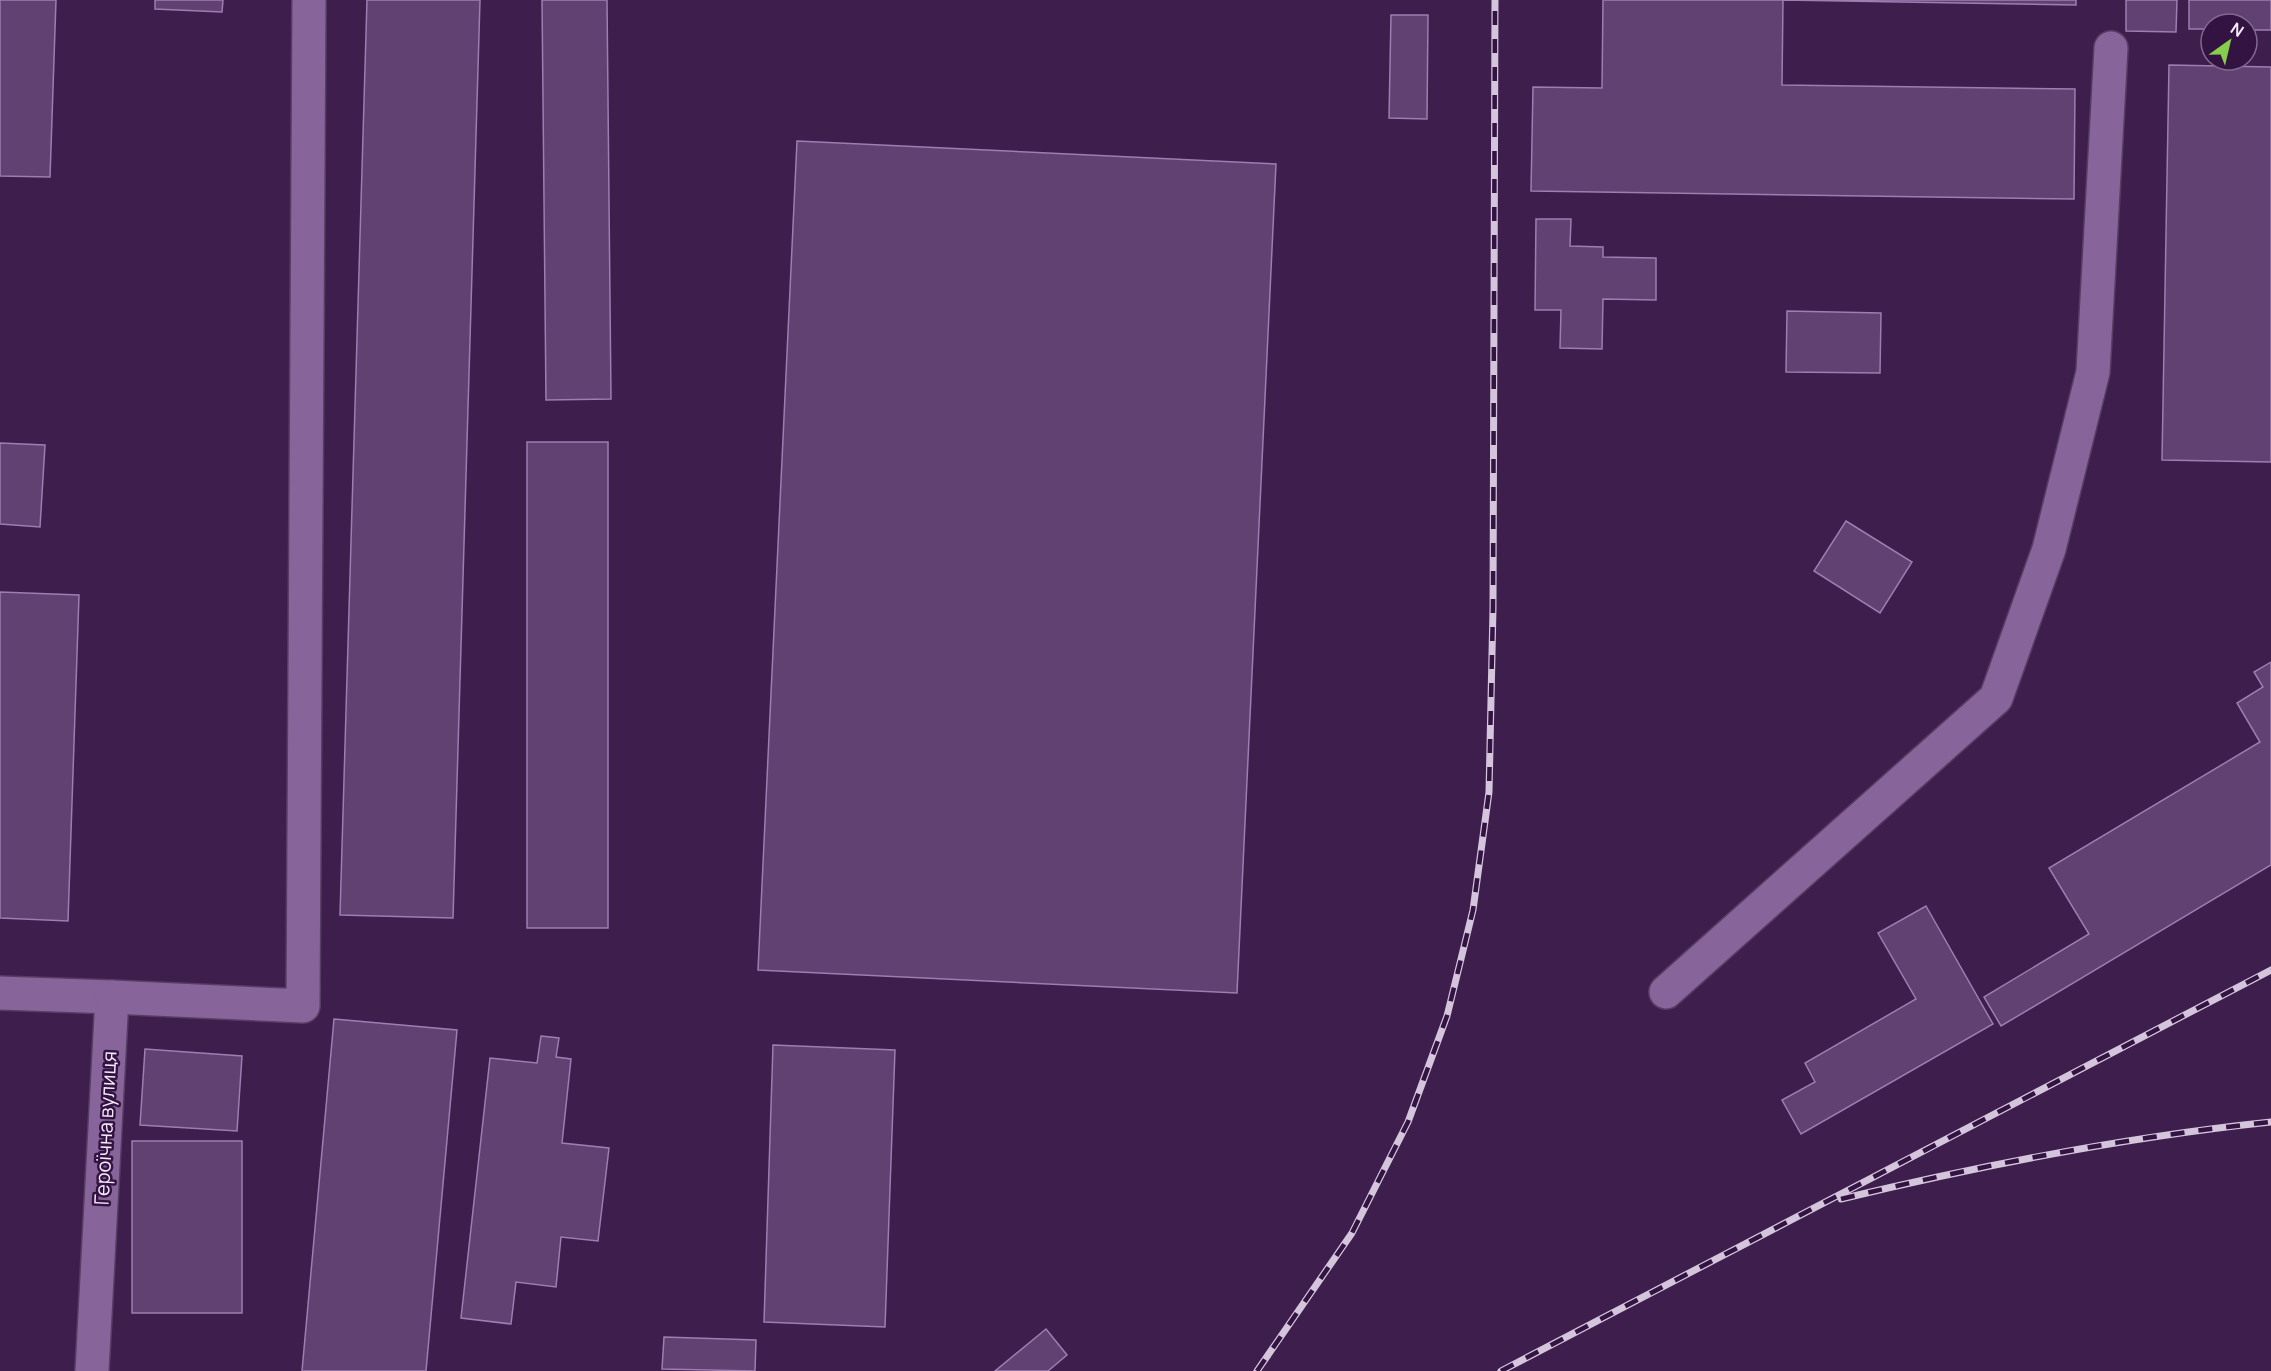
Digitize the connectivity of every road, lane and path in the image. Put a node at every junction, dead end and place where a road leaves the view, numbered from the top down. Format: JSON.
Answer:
{"nodes":[{"id":1,"x":309,"y":0,"type":"edge"},
{"id":2,"x":2111,"y":48,"type":"dead end"},
{"id":3,"x":1666,"y":992,"type":"dead end"},
{"id":4,"x":0,"y":993,"type":"edge"},
{"id":5,"x":112,"y":997,"type":"junction"},
{"id":6,"x":92,"y":1371,"type":"edge"}],
"edges":[{"from":1,"to":5,"type":"street"},
{"from":2,"to":3,"type":"street"},
{"from":4,"to":5,"type":"street"},
{"from":5,"to":6,"type":"street","name":"Героїчна вулиця"}]}
